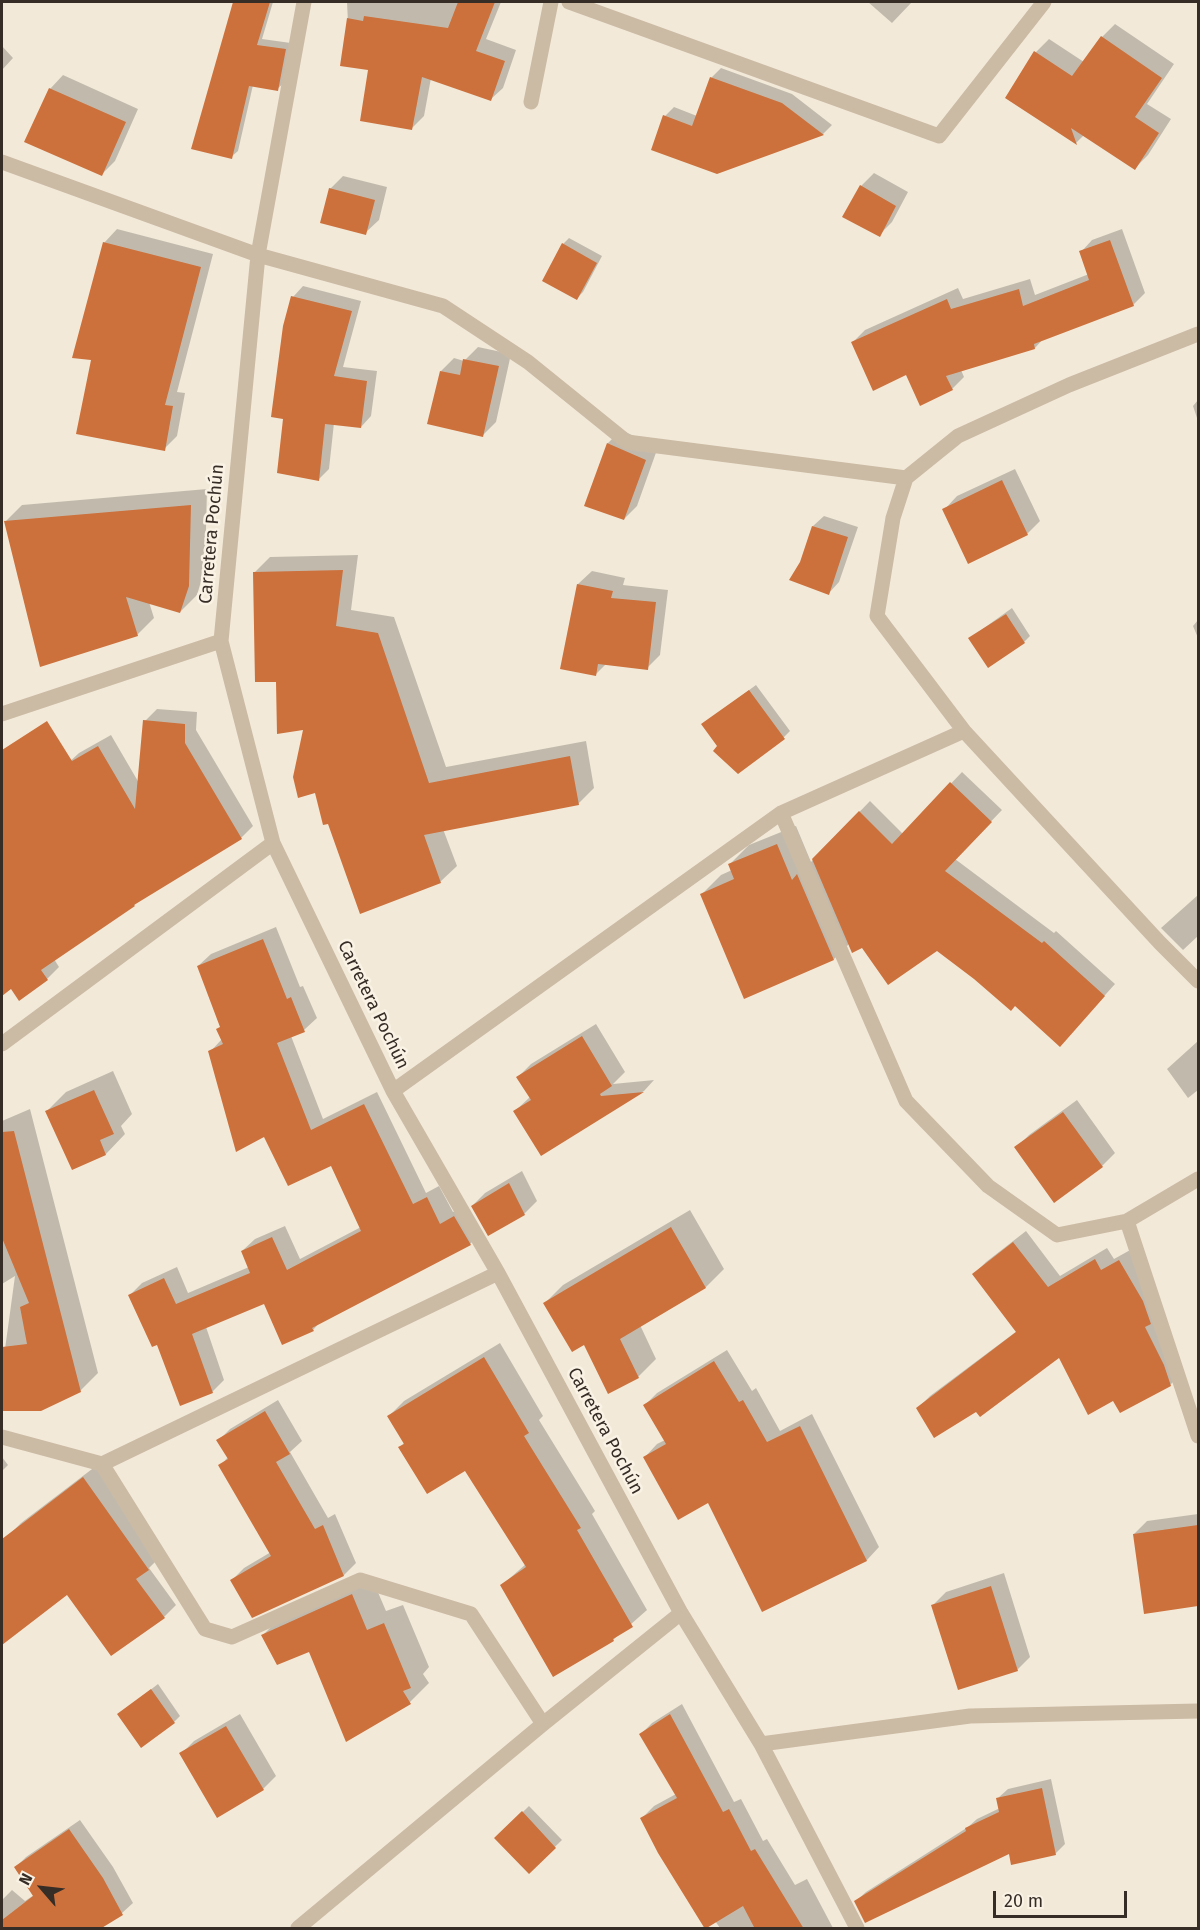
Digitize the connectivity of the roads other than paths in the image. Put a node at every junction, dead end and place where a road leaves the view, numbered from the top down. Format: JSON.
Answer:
{"nodes":[{"id":1,"x":304,"y":2,"type":"edge"},
{"id":2,"x":551,"y":2,"type":"edge"},
{"id":3,"x":569,"y":2,"type":"edge"},
{"id":4,"x":1044,"y":2,"type":"edge"},
{"id":5,"x":531,"y":102,"type":"dead end"},
{"id":6,"x":2,"y":162,"type":"edge"},
{"id":7,"x":258,"y":255,"type":"junction"},
{"id":8,"x":1198,"y":334,"type":"edge"},
{"id":9,"x":906,"y":478,"type":"junction"},
{"id":10,"x":221,"y":641,"type":"junction"},
{"id":11,"x":2,"y":714,"type":"edge"},
{"id":12,"x":964,"y":731,"type":"junction"},
{"id":13,"x":781,"y":813,"type":"junction"},
{"id":14,"x":273,"y":843,"type":"junction"},
{"id":15,"x":1198,"y":981,"type":"edge"},
{"id":16,"x":2,"y":1044,"type":"edge"},
{"id":17,"x":393,"y":1091,"type":"junction"},
{"id":18,"x":1198,"y":1179,"type":"edge"},
{"id":19,"x":1127,"y":1221,"type":"junction"},
{"id":20,"x":498,"y":1273,"type":"junction"},
{"id":21,"x":1198,"y":1436,"type":"edge"},
{"id":22,"x":2,"y":1437,"type":"edge"},
{"id":23,"x":102,"y":1464,"type":"junction"},
{"id":24,"x":681,"y":1613,"type":"junction"},
{"id":25,"x":1198,"y":1711,"type":"edge"},
{"id":26,"x":543,"y":1724,"type":"junction"},
{"id":27,"x":761,"y":1744,"type":"junction"},
{"id":28,"x":298,"y":1929,"type":"edge"},
{"id":29,"x":857,"y":1929,"type":"edge"}],
"edges":[{"from":1,"to":7,"type":"street","name":"Carretera Pochún"},
{"from":2,"to":5,"type":"street"},
{"from":3,"to":4,"type":"street"},
{"from":6,"to":7,"type":"street"},
{"from":7,"to":9,"type":"street"},
{"from":7,"to":10,"type":"street","name":"Carretera Pochún"},
{"from":8,"to":9,"type":"street"},
{"from":9,"to":12,"type":"street"},
{"from":10,"to":11,"type":"street"},
{"from":10,"to":14,"type":"street","name":"Carretera Pochún"},
{"from":12,"to":13,"type":"street"},
{"from":12,"to":15,"type":"street"},
{"from":13,"to":17,"type":"street"},
{"from":13,"to":19,"type":"street"},
{"from":14,"to":16,"type":"street"},
{"from":14,"to":17,"type":"street","name":"Carretera Pochún"},
{"from":17,"to":20,"type":"street","name":"Carretera Pochún"},
{"from":18,"to":19,"type":"street"},
{"from":19,"to":21,"type":"street"},
{"from":20,"to":23,"type":"street"},
{"from":20,"to":24,"type":"street","name":"Carretera Pochún"},
{"from":22,"to":23,"type":"street"},
{"from":23,"to":26,"type":"street"},
{"from":24,"to":26,"type":"street"},
{"from":24,"to":27,"type":"street","name":"Carretera Pochún"},
{"from":25,"to":27,"type":"street"},
{"from":26,"to":28,"type":"street"},
{"from":27,"to":29,"type":"street","name":"Carretera Pochún"}]}
